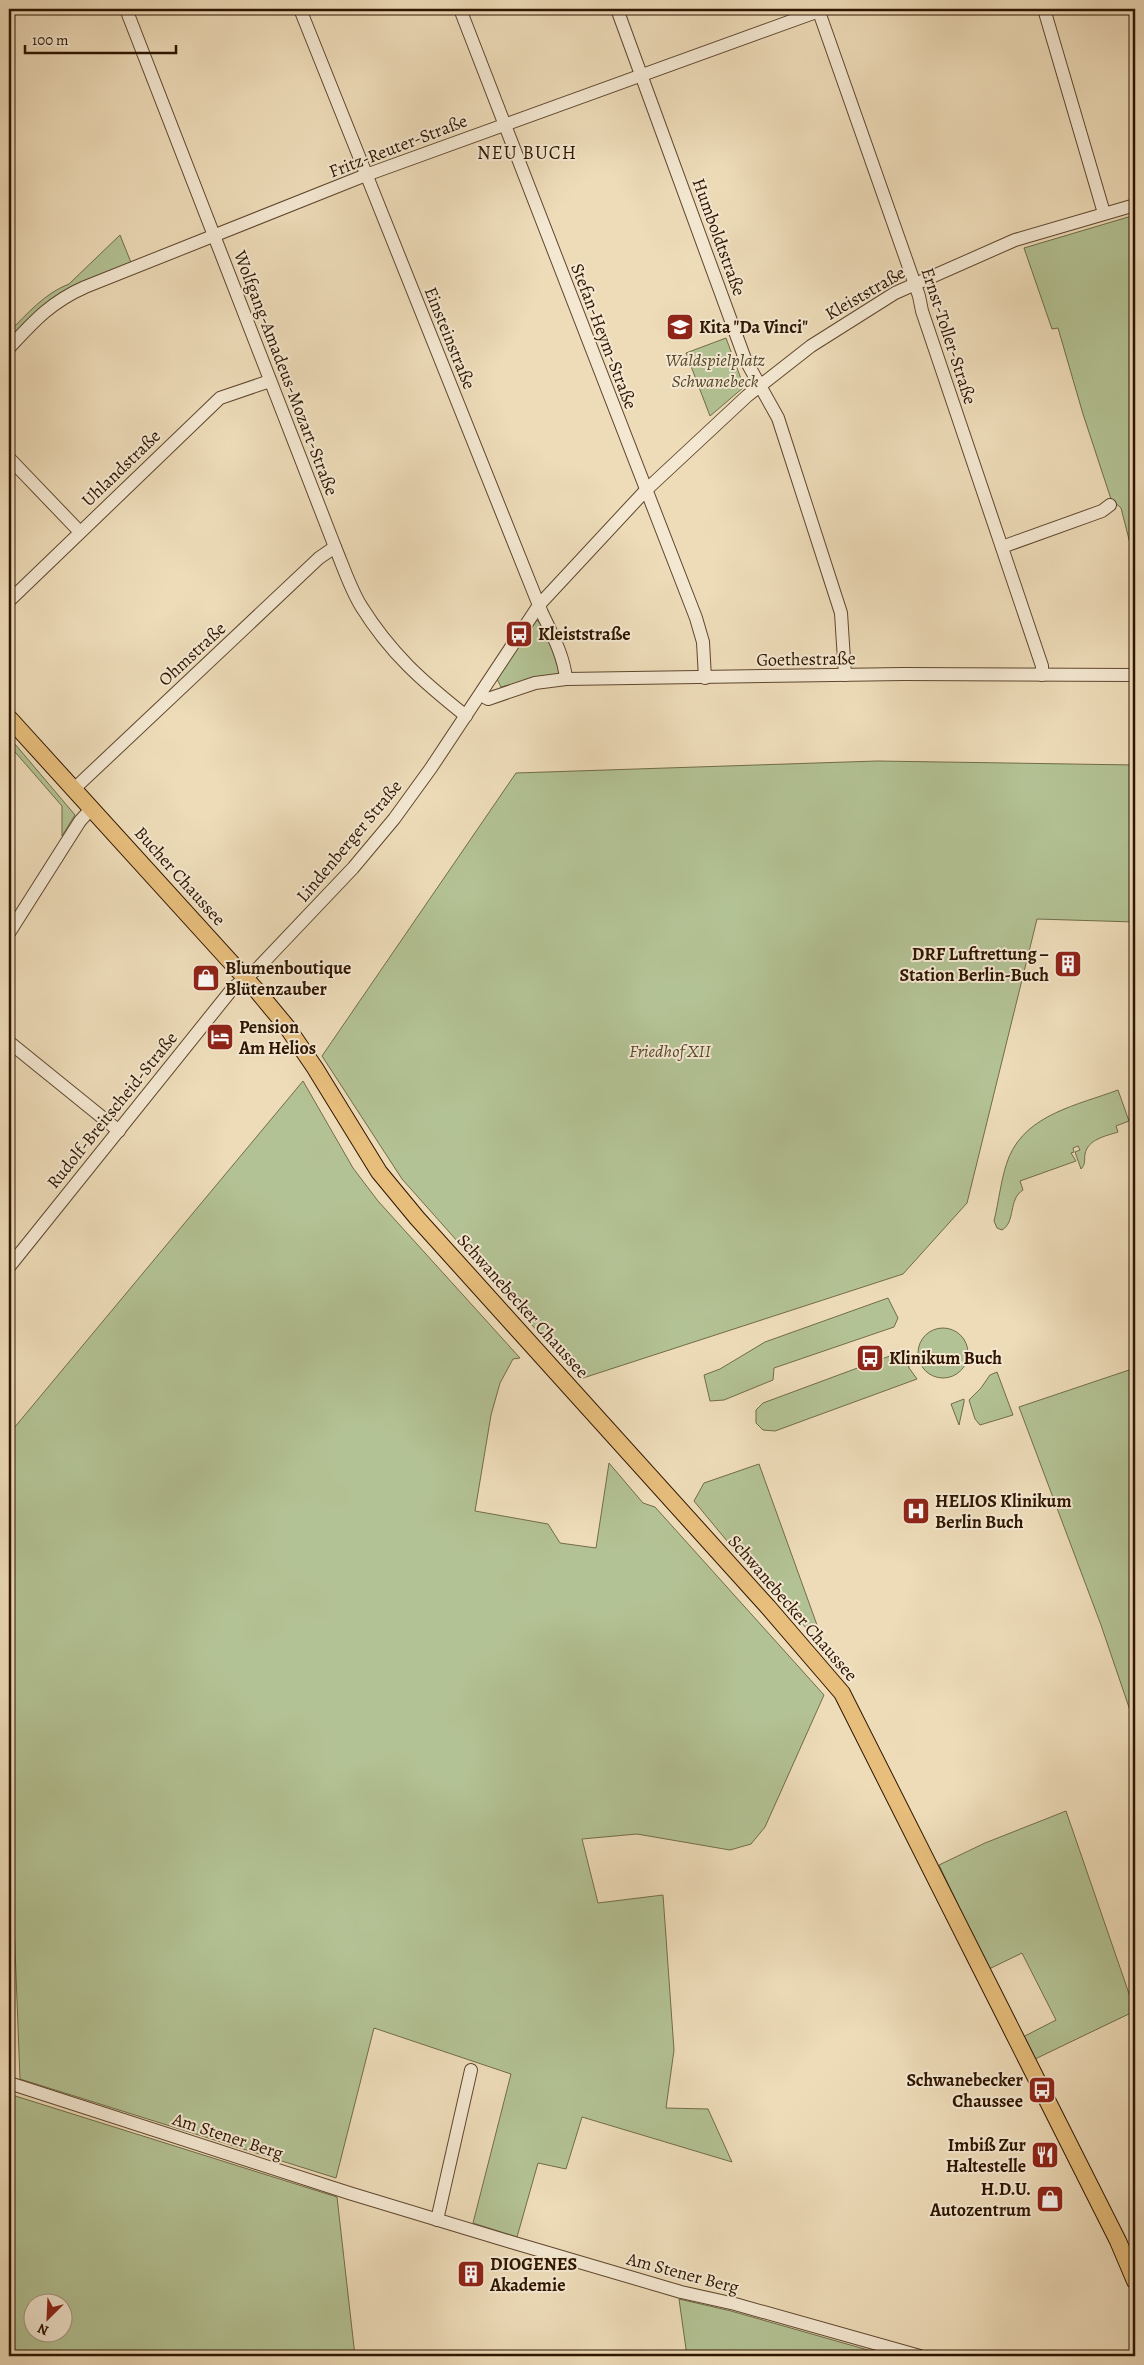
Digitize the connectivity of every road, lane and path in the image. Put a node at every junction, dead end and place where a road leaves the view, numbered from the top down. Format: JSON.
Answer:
{"nodes":[{"id":1,"x":126,"y":9,"type":"edge"},
{"id":2,"x":300,"y":9,"type":"edge"},
{"id":3,"x":460,"y":9,"type":"edge"},
{"id":4,"x":617,"y":9,"type":"edge"},
{"id":5,"x":1044,"y":9,"type":"edge"},
{"id":6,"x":818,"y":10,"type":"edge"},
{"id":7,"x":642,"y":77,"type":"junction"},
{"id":8,"x":504,"y":125,"type":"junction"},
{"id":9,"x":366,"y":175,"type":"junction"},
{"id":10,"x":1135,"y":205,"type":"edge"},
{"id":11,"x":1104,"y":213,"type":"junction"},
{"id":12,"x":214,"y":237,"type":"junction"},
{"id":13,"x":914,"y":285,"type":"junction"},
{"id":14,"x":9,"y":348,"type":"edge"},
{"id":15,"x":270,"y":381,"type":"junction"},
{"id":16,"x":759,"y":386,"type":"junction"},
{"id":17,"x":9,"y":458,"type":"edge"},
{"id":18,"x":645,"y":490,"type":"junction"},
{"id":19,"x":1110,"y":505,"type":"dead end"},
{"id":20,"x":80,"y":532,"type":"junction"},
{"id":21,"x":335,"y":546,"type":"junction"},
{"id":22,"x":1002,"y":547,"type":"junction"},
{"id":23,"x":9,"y":601,"type":"edge"},
{"id":24,"x":539,"y":605,"type":"junction"},
{"id":25,"x":845,"y":675,"type":"junction"},
{"id":26,"x":1042,"y":675,"type":"junction"},
{"id":27,"x":1135,"y":675,"type":"edge"},
{"id":28,"x":705,"y":678,"type":"junction"},
{"id":29,"x":566,"y":679,"type":"junction"},
{"id":30,"x":480,"y":694,"type":"junction"},
{"id":31,"x":466,"y":716,"type":"junction"},
{"id":32,"x":9,"y":718,"type":"edge"},
{"id":33,"x":74,"y":789,"type":"junction"},
{"id":34,"x":91,"y":809,"type":"junction"},
{"id":35,"x":9,"y":933,"type":"edge"},
{"id":36,"x":246,"y":978,"type":"junction"},
{"id":37,"x":9,"y":1042,"type":"edge"},
{"id":38,"x":315,"y":1068,"type":"joint"},
{"id":39,"x":118,"y":1131,"type":"junction"},
{"id":40,"x":9,"y":1267,"type":"edge"},
{"id":41,"x":471,"y":2070,"type":"dead end"},
{"id":42,"x":9,"y":2083,"type":"edge"},
{"id":43,"x":438,"y":2220,"type":"junction"},
{"id":44,"x":1135,"y":2281,"type":"edge"},
{"id":45,"x":920,"y":2356,"type":"edge"}],
"edges":[{"from":1,"to":12,"type":"street","name":"Wolfgang-Amadeus-Mozart-Straße"},
{"from":2,"to":9,"type":"street","name":"Einsteinstraße"},
{"from":3,"to":8,"type":"street","name":"Stefan-Heym-Straße"},
{"from":4,"to":7,"type":"street","name":"Humboldtstraße"},
{"from":5,"to":11,"type":"street"},
{"from":6,"to":7,"type":"street","name":"Fritz-Reuter-Straße"},
{"from":6,"to":13,"type":"street","name":"Ernst-Toller-Straße"},
{"from":7,"to":8,"type":"street","name":"Fritz-Reuter-Straße"},
{"from":7,"to":16,"type":"street","name":"Humboldtstraße"},
{"from":8,"to":9,"type":"street","name":"Fritz-Reuter-Straße"},
{"from":8,"to":18,"type":"street","name":"Stefan-Heym-Straße"},
{"from":9,"to":12,"type":"street","name":"Fritz-Reuter-Straße"},
{"from":9,"to":24,"type":"street","name":"Einsteinstraße"},
{"from":10,"to":11,"type":"street","name":"Kleiststraße"},
{"from":11,"to":13,"type":"street","name":"Kleiststraße"},
{"from":12,"to":14,"type":"street","name":"Fritz-Reuter-Straße"},
{"from":12,"to":15,"type":"street","name":"Wolfgang-Amadeus-Mozart-Straße"},
{"from":13,"to":16,"type":"street","name":"Kleiststraße"},
{"from":13,"to":22,"type":"street","name":"Ernst-Toller-Straße"},
{"from":15,"to":20,"type":"street","name":"Uhlandstraße"},
{"from":15,"to":21,"type":"street","name":"Wolfgang-Amadeus-Mozart-Straße"},
{"from":16,"to":18,"type":"street","name":"Kleiststraße"},
{"from":16,"to":25,"type":"street","name":"Humboldtstraße"},
{"from":17,"to":20,"type":"street"},
{"from":18,"to":24,"type":"street","name":"Kleiststraße"},
{"from":18,"to":28,"type":"street","name":"Stefan-Heym-Straße"},
{"from":19,"to":22,"type":"street"},
{"from":20,"to":23,"type":"street","name":"Uhlandstraße"},
{"from":21,"to":31,"type":"street","name":"Wolfgang-Amadeus-Mozart-Straße"},
{"from":21,"to":33,"type":"street","name":"Ohmstraße"},
{"from":22,"to":26,"type":"street","name":"Ernst-Toller-Straße"},
{"from":24,"to":29,"type":"street","name":"Einsteinstraße"},
{"from":24,"to":30,"type":"street","name":"Kleiststraße"},
{"from":25,"to":26,"type":"street","name":"Goethestraße"},
{"from":25,"to":28,"type":"street","name":"Goethestraße"},
{"from":26,"to":27,"type":"street","name":"Goethestraße"},
{"from":28,"to":29,"type":"street","name":"Goethestraße"},
{"from":29,"to":30,"type":"street","name":"Goethestraße"},
{"from":30,"to":31,"type":"street","name":"Kleiststraße"},
{"from":31,"to":36,"type":"street","name":"Lindenberger Straße"},
{"from":32,"to":33,"type":"main road","name":"Bucher Chaussee"},
{"from":33,"to":34,"type":"main road","name":"Bucher Chaussee"},
{"from":34,"to":35,"type":"street"},
{"from":34,"to":36,"type":"main road","name":"Bucher Chaussee"},
{"from":36,"to":38,"type":"main road","name":"Bucher Chaussee"},
{"from":36,"to":39,"type":"street","name":"Rudolf-Breitscheid-Straße"},
{"from":37,"to":39,"type":"street"},
{"from":38,"to":44,"type":"main road","name":"Schwanebecker Chaussee"},
{"from":39,"to":40,"type":"street","name":"Rudolf-Breitscheid-Straße"},
{"from":41,"to":43,"type":"street"},
{"from":42,"to":43,"type":"street","name":"Am Stener Berg"},
{"from":43,"to":45,"type":"street","name":"Am Stener Berg"}]}
